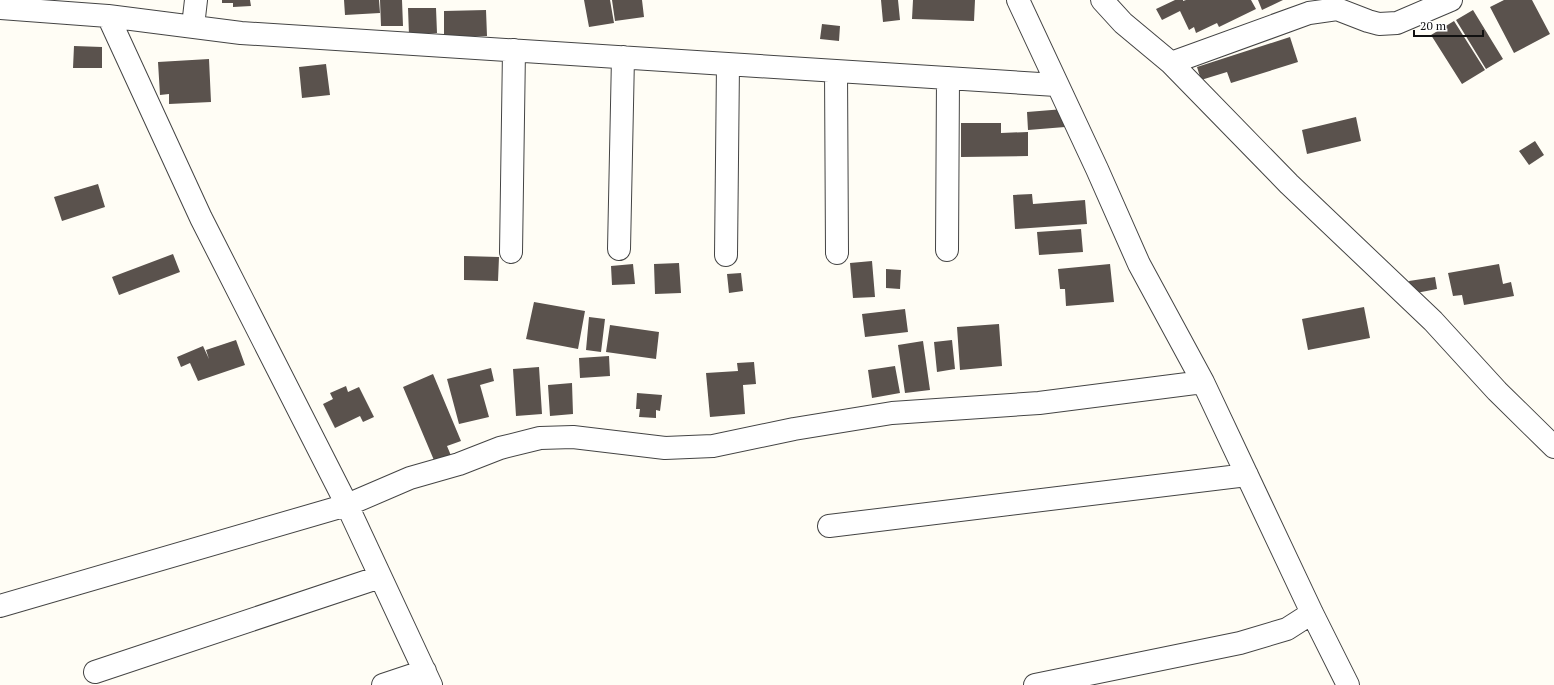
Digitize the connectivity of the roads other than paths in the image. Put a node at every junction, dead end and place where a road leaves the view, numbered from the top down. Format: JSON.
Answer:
{"nodes":[{"id":1,"x":196,"y":0,"type":"edge"},
{"id":2,"x":1018,"y":0,"type":"edge"},
{"id":3,"x":1102,"y":0,"type":"edge"},
{"id":4,"x":1451,"y":0,"type":"edge"},
{"id":5,"x":0,"y":8,"type":"edge"},
{"id":6,"x":108,"y":16,"type":"junction"},
{"id":7,"x":193,"y":26,"type":"junction"},
{"id":8,"x":514,"y":50,"type":"junction"},
{"id":9,"x":623,"y":57,"type":"junction"},
{"id":10,"x":1171,"y":63,"type":"junction"},
{"id":11,"x":728,"y":64,"type":"junction"},
{"id":12,"x":836,"y":71,"type":"junction"},
{"id":13,"x":948,"y":78,"type":"junction"},
{"id":14,"x":1056,"y":85,"type":"junction"},
{"id":15,"x":619,"y":249,"type":"dead end"},
{"id":16,"x":946,"y":250,"type":"dead end"},
{"id":17,"x":511,"y":252,"type":"dead end"},
{"id":18,"x":837,"y":253,"type":"dead end"},
{"id":19,"x":726,"y":255,"type":"dead end"},
{"id":20,"x":1203,"y":382,"type":"junction"},
{"id":21,"x":1554,"y":447,"type":"edge"},
{"id":22,"x":1247,"y":475,"type":"junction"},
{"id":23,"x":347,"y":505,"type":"junction"},
{"id":24,"x":829,"y":526,"type":"dead end"},
{"id":25,"x":380,"y":577,"type":"junction"},
{"id":26,"x":0,"y":606,"type":"edge"},
{"id":27,"x":1312,"y":613,"type":"junction"},
{"id":28,"x":94,"y":672,"type":"dead end"},
{"id":29,"x":428,"y":678,"type":"edge"},
{"id":30,"x":383,"y":685,"type":"edge"},
{"id":31,"x":1035,"y":685,"type":"edge"},
{"id":32,"x":1348,"y":685,"type":"edge"}],
"edges":[{"from":1,"to":7,"type":"street"},
{"from":2,"to":14,"type":"street"},
{"from":3,"to":10,"type":"street"},
{"from":4,"to":10,"type":"street"},
{"from":5,"to":6,"type":"street"},
{"from":6,"to":7,"type":"street"},
{"from":6,"to":23,"type":"street"},
{"from":7,"to":8,"type":"street"},
{"from":8,"to":9,"type":"street"},
{"from":8,"to":17,"type":"street"},
{"from":9,"to":11,"type":"street"},
{"from":9,"to":15,"type":"street"},
{"from":10,"to":21,"type":"street"},
{"from":11,"to":12,"type":"street"},
{"from":11,"to":19,"type":"street"},
{"from":12,"to":13,"type":"street"},
{"from":12,"to":18,"type":"street"},
{"from":13,"to":14,"type":"street"},
{"from":13,"to":16,"type":"street"},
{"from":14,"to":20,"type":"street"},
{"from":20,"to":22,"type":"street"},
{"from":20,"to":23,"type":"street"},
{"from":22,"to":24,"type":"street"},
{"from":22,"to":27,"type":"street"},
{"from":23,"to":25,"type":"street"},
{"from":23,"to":26,"type":"street"},
{"from":25,"to":28,"type":"street"},
{"from":25,"to":29,"type":"street"},
{"from":27,"to":31,"type":"street"},
{"from":27,"to":32,"type":"street"},
{"from":29,"to":30,"type":"street"}]}
